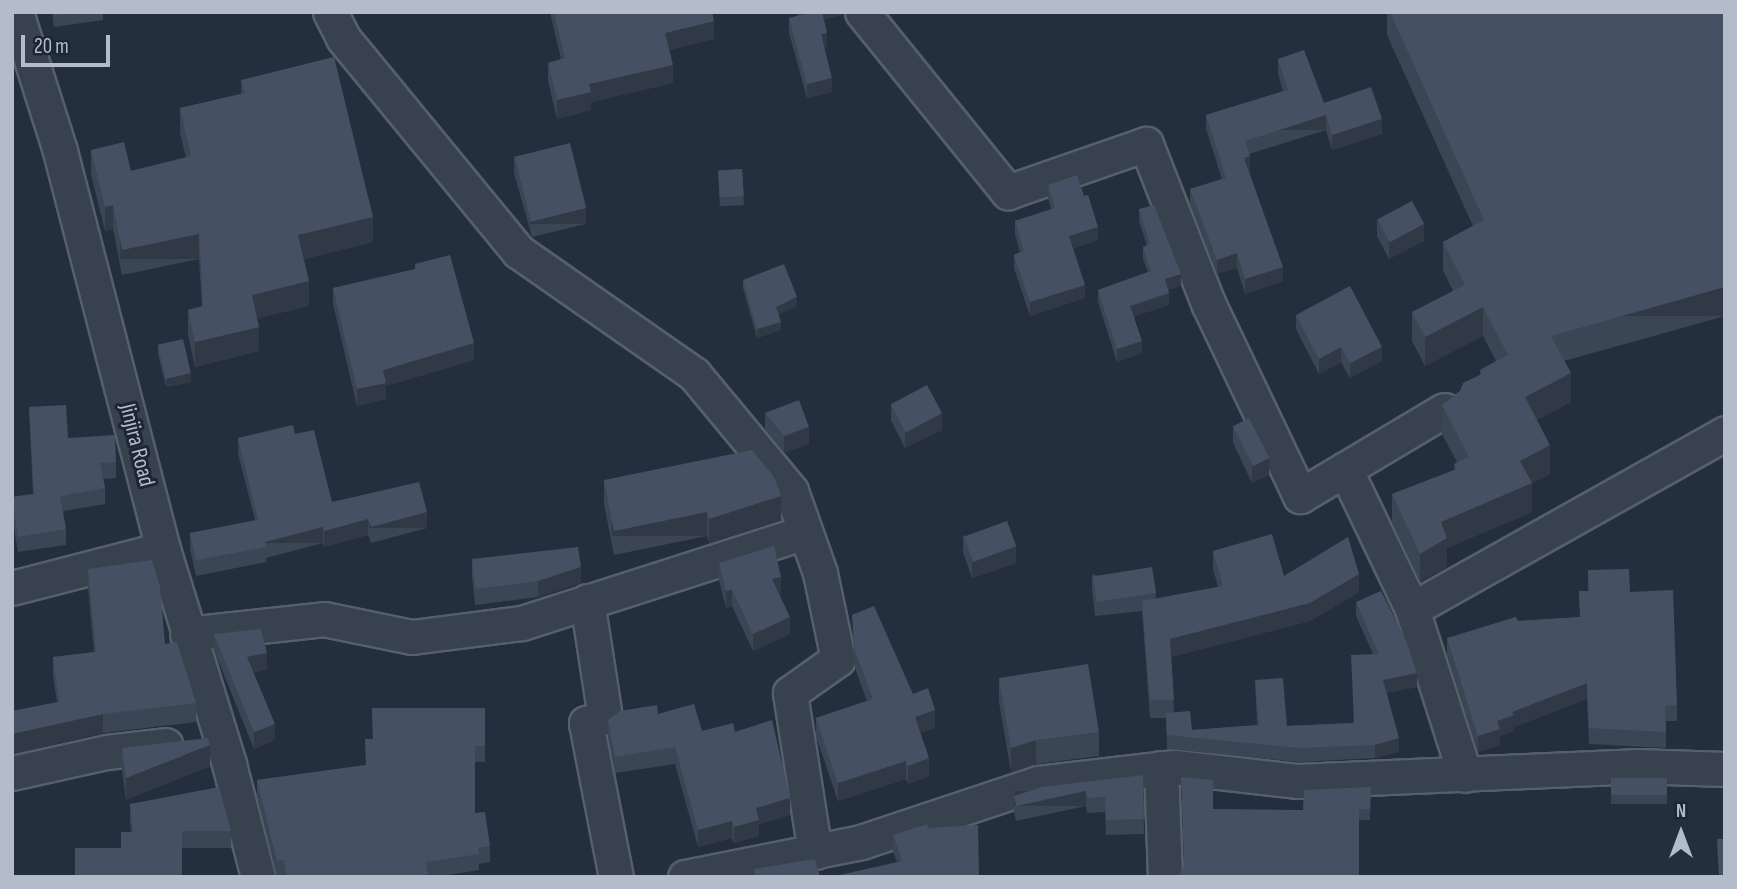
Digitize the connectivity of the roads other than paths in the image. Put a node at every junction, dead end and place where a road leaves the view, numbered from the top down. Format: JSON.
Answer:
{"nodes":[{"id":1,"x":16,"y":12,"type":"edge"},
{"id":2,"x":330,"y":12,"type":"edge"},
{"id":3,"x":862,"y":12,"type":"edge"},
{"id":4,"x":1444,"y":411,"type":"edge"},
{"id":5,"x":1725,"y":433,"type":"edge"},
{"id":6,"x":1345,"y":469,"type":"junction"},
{"id":7,"x":805,"y":532,"type":"junction"},
{"id":8,"x":163,"y":549,"type":"junction"},
{"id":9,"x":12,"y":588,"type":"edge"},
{"id":10,"x":587,"y":601,"type":"junction"},
{"id":11,"x":1412,"y":609,"type":"junction"},
{"id":12,"x":187,"y":634,"type":"junction"},
{"id":13,"x":221,"y":739,"type":"junction"},
{"id":14,"x":1161,"y":768,"type":"junction"},
{"id":15,"x":1725,"y":769,"type":"edge"},
{"id":16,"x":12,"y":773,"type":"edge"},
{"id":17,"x":1465,"y":775,"type":"junction"},
{"id":18,"x":815,"y":852,"type":"junction"},
{"id":19,"x":258,"y":877,"type":"edge"},
{"id":20,"x":616,"y":877,"type":"edge"},
{"id":21,"x":685,"y":877,"type":"edge"},
{"id":22,"x":1165,"y":877,"type":"edge"}],
"edges":[{"from":1,"to":8,"type":"street","name":"Jinjira Road"},
{"from":2,"to":7,"type":"street"},
{"from":3,"to":6,"type":"street"},
{"from":4,"to":6,"type":"street"},
{"from":5,"to":11,"type":"street"},
{"from":6,"to":11,"type":"street"},
{"from":7,"to":10,"type":"street"},
{"from":7,"to":18,"type":"street"},
{"from":8,"to":9,"type":"street"},
{"from":8,"to":12,"type":"street","name":"Jinjira Road"},
{"from":10,"to":12,"type":"street"},
{"from":10,"to":20,"type":"street"},
{"from":11,"to":17,"type":"street"},
{"from":12,"to":13,"type":"street","name":"Jinjira Road"},
{"from":13,"to":16,"type":"street"},
{"from":13,"to":19,"type":"street","name":"Jinjira Road"},
{"from":14,"to":17,"type":"street"},
{"from":14,"to":18,"type":"street"},
{"from":14,"to":22,"type":"street"},
{"from":15,"to":17,"type":"street"},
{"from":18,"to":21,"type":"street"}]}
